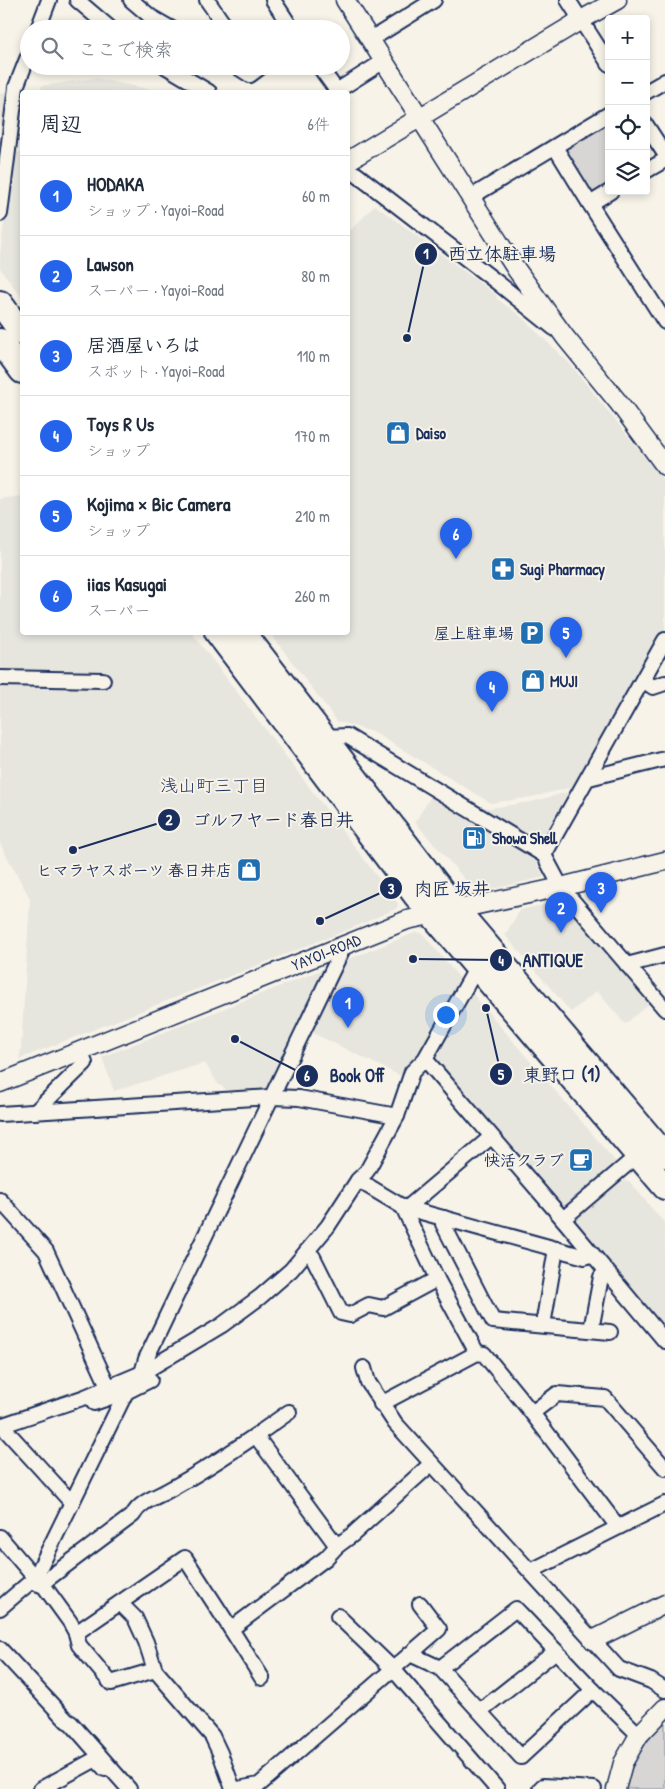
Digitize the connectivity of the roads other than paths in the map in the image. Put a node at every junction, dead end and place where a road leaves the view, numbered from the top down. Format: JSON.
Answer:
{"nodes":[{"id":1,"x":49,"y":0,"type":"edge"},
{"id":2,"x":77,"y":0,"type":"edge"},
{"id":3,"x":131,"y":0,"type":"edge"},
{"id":4,"x":207,"y":0,"type":"edge"},
{"id":5,"x":273,"y":0,"type":"edge"},
{"id":6,"x":345,"y":0,"type":"edge"},
{"id":7,"x":434,"y":0,"type":"edge"},
{"id":8,"x":568,"y":0,"type":"edge"},
{"id":9,"x":617,"y":0,"type":"edge"},
{"id":10,"x":41,"y":20,"type":"edge"},
{"id":11,"x":100,"y":20,"type":"edge"},
{"id":12,"x":156,"y":20,"type":"edge"},
{"id":13,"x":220,"y":20,"type":"edge"},
{"id":14,"x":286,"y":20,"type":"edge"},
{"id":15,"x":581,"y":20,"type":"junction"},
{"id":16,"x":370,"y":40,"type":"junction"},
{"id":17,"x":606,"y":60,"type":"edge"},
{"id":18,"x":384,"y":62,"type":"junction"},
{"id":19,"x":21,"y":75,"type":"edge"},
{"id":20,"x":180,"y":75,"type":"edge"},
{"id":21,"x":325,"y":75,"type":"edge"},
{"id":22,"x":665,"y":81,"type":"edge"},
{"id":23,"x":206,"y":90,"type":"edge"},
{"id":24,"x":335,"y":90,"type":"edge"},
{"id":25,"x":339,"y":90,"type":"edge"},
{"id":26,"x":650,"y":90,"type":"edge"},
{"id":27,"x":605,"y":116,"type":"edge"},
{"id":28,"x":420,"y":118,"type":"junction"},
{"id":29,"x":650,"y":131,"type":"edge"},
{"id":30,"x":555,"y":147,"type":"junction"},
{"id":31,"x":665,"y":154,"type":"edge"},
{"id":32,"x":350,"y":160,"type":"edge"},
{"id":33,"x":665,"y":160,"type":"edge"},
{"id":34,"x":650,"y":169,"type":"edge"},
{"id":35,"x":350,"y":172,"type":"edge"},
{"id":36,"x":605,"y":195,"type":"edge"},
{"id":37,"x":472,"y":197,"type":"junction"},
{"id":38,"x":590,"y":204,"type":"junction"},
{"id":39,"x":0,"y":214,"type":"edge"},
{"id":40,"x":0,"y":303,"type":"edge"},
{"id":41,"x":665,"y":322,"type":"edge"},
{"id":42,"x":20,"y":330,"type":"edge"},
{"id":43,"x":565,"y":337,"type":"junction"},
{"id":44,"x":0,"y":341,"type":"edge"},
{"id":45,"x":20,"y":368,"type":"edge"},
{"id":46,"x":665,"y":466,"type":"edge"},
{"id":47,"x":219,"y":635,"type":"edge"},
{"id":48,"x":245,"y":635,"type":"edge"},
{"id":49,"x":665,"y":640,"type":"edge"},
{"id":50,"x":0,"y":678,"type":"edge"},
{"id":51,"x":104,"y":680,"type":"dead end"},
{"id":52,"x":643,"y":680,"type":"junction"},
{"id":53,"x":665,"y":684,"type":"edge"},
{"id":54,"x":324,"y":737,"type":"junction"},
{"id":55,"x":665,"y":759,"type":"edge"},
{"id":56,"x":589,"y":778,"type":"junction"},
{"id":57,"x":544,"y":855,"type":"junction"},
{"id":58,"x":665,"y":861,"type":"edge"},
{"id":59,"x":561,"y":887,"type":"junction"},
{"id":60,"x":456,"y":909,"type":"junction"},
{"id":61,"x":432,"y":915,"type":"junction"},
{"id":62,"x":344,"y":946,"type":"junction"},
{"id":63,"x":665,"y":955,"type":"edge"},
{"id":64,"x":627,"y":965,"type":"junction"},
{"id":65,"x":477,"y":967,"type":"junction"},
{"id":66,"x":665,"y":1009,"type":"edge"},
{"id":67,"x":80,"y":1051,"type":"junction"},
{"id":68,"x":425,"y":1059,"type":"junction"},
{"id":69,"x":0,"y":1083,"type":"edge"},
{"id":70,"x":271,"y":1097,"type":"junction"},
{"id":71,"x":35,"y":1112,"type":"junction"},
{"id":72,"x":0,"y":1114,"type":"edge"},
{"id":73,"x":397,"y":1116,"type":"junction"},
{"id":74,"x":491,"y":1137,"type":"junction"},
{"id":75,"x":638,"y":1155,"type":"junction"},
{"id":76,"x":665,"y":1155,"type":"edge"},
{"id":77,"x":358,"y":1180,"type":"junction"},
{"id":78,"x":665,"y":1187,"type":"edge"},
{"id":79,"x":0,"y":1200,"type":"edge"},
{"id":80,"x":405,"y":1208,"type":"junction"},
{"id":81,"x":444,"y":1218,"type":"junction"},
{"id":82,"x":563,"y":1219,"type":"junction"},
{"id":83,"x":556,"y":1249,"type":"junction"},
{"id":84,"x":590,"y":1252,"type":"junction"},
{"id":85,"x":310,"y":1254,"type":"junction"},
{"id":86,"x":606,"y":1271,"type":"junction"},
{"id":87,"x":437,"y":1280,"type":"junction"},
{"id":88,"x":543,"y":1325,"type":"junction"},
{"id":89,"x":591,"y":1330,"type":"junction"},
{"id":90,"x":610,"y":1332,"type":"dead end"},
{"id":91,"x":665,"y":1341,"type":"edge"},
{"id":92,"x":477,"y":1353,"type":"junction"},
{"id":93,"x":364,"y":1368,"type":"dead end"},
{"id":94,"x":138,"y":1376,"type":"junction"},
{"id":95,"x":109,"y":1388,"type":"junction"},
{"id":96,"x":126,"y":1392,"type":"junction"},
{"id":97,"x":381,"y":1404,"type":"junction"},
{"id":98,"x":290,"y":1412,"type":"dead end"},
{"id":99,"x":532,"y":1413,"type":"junction"},
{"id":100,"x":3,"y":1430,"type":"edge"},
{"id":101,"x":256,"y":1436,"type":"junction"},
{"id":102,"x":431,"y":1464,"type":"junction"},
{"id":103,"x":665,"y":1468,"type":"edge"},
{"id":104,"x":72,"y":1503,"type":"junction"},
{"id":105,"x":665,"y":1504,"type":"edge"},
{"id":106,"x":618,"y":1528,"type":"junction"},
{"id":107,"x":0,"y":1537,"type":"edge"},
{"id":108,"x":337,"y":1546,"type":"junction"},
{"id":109,"x":531,"y":1571,"type":"junction"},
{"id":110,"x":36,"y":1581,"type":"junction"},
{"id":111,"x":120,"y":1602,"type":"junction"},
{"id":112,"x":420,"y":1604,"type":"dead end"},
{"id":113,"x":665,"y":1604,"type":"edge"},
{"id":114,"x":0,"y":1608,"type":"edge"},
{"id":115,"x":338,"y":1616,"type":"dead end"},
{"id":116,"x":232,"y":1629,"type":"junction"},
{"id":117,"x":76,"y":1633,"type":"junction"},
{"id":118,"x":593,"y":1640,"type":"junction"},
{"id":119,"x":0,"y":1649,"type":"edge"},
{"id":120,"x":556,"y":1651,"type":"junction"},
{"id":121,"x":410,"y":1654,"type":"junction"},
{"id":122,"x":440,"y":1668,"type":"junction"},
{"id":123,"x":393,"y":1669,"type":"junction"},
{"id":124,"x":155,"y":1670,"type":"junction"},
{"id":125,"x":262,"y":1678,"type":"dead end"},
{"id":126,"x":593,"y":1690,"type":"junction"},
{"id":127,"x":665,"y":1690,"type":"edge"},
{"id":128,"x":665,"y":1708,"type":"edge"},
{"id":129,"x":480,"y":1711,"type":"junction"},
{"id":130,"x":639,"y":1735,"type":"junction"},
{"id":131,"x":41,"y":1789,"type":"edge"},
{"id":132,"x":121,"y":1789,"type":"edge"},
{"id":133,"x":129,"y":1789,"type":"edge"},
{"id":134,"x":233,"y":1789,"type":"edge"},
{"id":135,"x":238,"y":1789,"type":"edge"},
{"id":136,"x":497,"y":1789,"type":"edge"},
{"id":137,"x":540,"y":1789,"type":"edge"},
{"id":138,"x":594,"y":1789,"type":"edge"},
{"id":139,"x":616,"y":1789,"type":"edge"}],
"edges":[{"from":1,"to":10,"type":"street"},
{"from":2,"to":11,"type":"street"},
{"from":3,"to":12,"type":"street"},
{"from":4,"to":13,"type":"street"},
{"from":5,"to":14,"type":"street"},
{"from":6,"to":16,"type":"street"},
{"from":7,"to":16,"type":"street"},
{"from":8,"to":15,"type":"street"},
{"from":9,"to":15,"type":"street"},
{"from":15,"to":17,"type":"street"},
{"from":15,"to":28,"type":"street"},
{"from":16,"to":18,"type":"street"},
{"from":18,"to":25,"type":"street"},
{"from":18,"to":28,"type":"street"},
{"from":19,"to":39,"type":"street"},
{"from":20,"to":23,"type":"street"},
{"from":21,"to":24,"type":"street"},
{"from":22,"to":26,"type":"street"},
{"from":27,"to":30,"type":"street"},
{"from":28,"to":32,"type":"street"},
{"from":28,"to":37,"type":"street"},
{"from":29,"to":31,"type":"street"},
{"from":30,"to":37,"type":"street"},
{"from":30,"to":38,"type":"street"},
{"from":33,"to":34,"type":"street"},
{"from":35,"to":43,"type":"street"},
{"from":36,"to":38,"type":"street"},
{"from":37,"to":43,"type":"street"},
{"from":38,"to":41,"type":"street"},
{"from":40,"to":42,"type":"highway"},
{"from":43,"to":46,"type":"street"},
{"from":44,"to":45,"type":"highway"},
{"from":47,"to":61,"type":"highway"},
{"from":48,"to":54,"type":"highway"},
{"from":49,"to":52,"type":"street"},
{"from":50,"to":51,"type":"street"},
{"from":52,"to":53,"type":"street"},
{"from":52,"to":56,"type":"street"},
{"from":54,"to":57,"type":"street"},
{"from":54,"to":60,"type":"highway"},
{"from":55,"to":56,"type":"street"},
{"from":56,"to":57,"type":"street"},
{"from":57,"to":59,"type":"street"},
{"from":58,"to":59,"type":"street","name":"YAYOI-ROAD"},
{"from":59,"to":60,"type":"street","name":"YAYOI-ROAD"},
{"from":59,"to":64,"type":"street"},
{"from":60,"to":61,"type":"street","name":"YAYOI-ROAD"},
{"from":60,"to":76,"type":"highway"},
{"from":61,"to":62,"type":"street","name":"YAYOI-ROAD"},
{"from":61,"to":65,"type":"highway"},
{"from":62,"to":67,"type":"street","name":"YAYOI-ROAD"},
{"from":62,"to":70,"type":"street"},
{"from":63,"to":64,"type":"street"},
{"from":64,"to":66,"type":"street"},
{"from":65,"to":68,"type":"street"},
{"from":65,"to":75,"type":"highway"},
{"from":67,"to":69,"type":"street","name":"YAYOI-ROAD"},
{"from":67,"to":71,"type":"street"},
{"from":68,"to":73,"type":"street"},
{"from":68,"to":74,"type":"street"},
{"from":70,"to":71,"type":"street"},
{"from":70,"to":73,"type":"street"},
{"from":70,"to":94,"type":"street"},
{"from":71,"to":72,"type":"street"},
{"from":73,"to":77,"type":"street"},
{"from":74,"to":80,"type":"street"},
{"from":74,"to":82,"type":"street"},
{"from":75,"to":78,"type":"highway"},
{"from":75,"to":82,"type":"street"},
{"from":77,"to":80,"type":"street"},
{"from":77,"to":85,"type":"street"},
{"from":79,"to":95,"type":"street"},
{"from":80,"to":81,"type":"street"},
{"from":80,"to":87,"type":"street"},
{"from":81,"to":83,"type":"street"},
{"from":81,"to":88,"type":"street"},
{"from":82,"to":84,"type":"street"},
{"from":83,"to":84,"type":"street"},
{"from":83,"to":88,"type":"street"},
{"from":84,"to":86,"type":"street"},
{"from":85,"to":87,"type":"street"},
{"from":85,"to":94,"type":"street"},
{"from":85,"to":96,"type":"street"},
{"from":86,"to":89,"type":"street"},
{"from":86,"to":91,"type":"street"},
{"from":87,"to":92,"type":"street"},
{"from":88,"to":89,"type":"street"},
{"from":89,"to":90,"type":"street"},
{"from":92,"to":97,"type":"street"},
{"from":92,"to":99,"type":"street"},
{"from":93,"to":97,"type":"street"},
{"from":94,"to":95,"type":"street"},
{"from":94,"to":96,"type":"street"},
{"from":95,"to":100,"type":"street"},
{"from":96,"to":100,"type":"street"},
{"from":96,"to":104,"type":"street"},
{"from":97,"to":102,"type":"street"},
{"from":98,"to":101,"type":"street"},
{"from":99,"to":103,"type":"street"},
{"from":99,"to":106,"type":"street"},
{"from":100,"to":104,"type":"street"},
{"from":101,"to":108,"type":"street"},
{"from":101,"to":110,"type":"street"},
{"from":102,"to":108,"type":"street"},
{"from":102,"to":109,"type":"street"},
{"from":104,"to":110,"type":"street"},
{"from":105,"to":106,"type":"street"},
{"from":106,"to":109,"type":"street"},
{"from":107,"to":110,"type":"street"},
{"from":108,"to":116,"type":"street"},
{"from":109,"to":118,"type":"street"},
{"from":110,"to":114,"type":"street"},
{"from":110,"to":117,"type":"street"},
{"from":111,"to":116,"type":"street"},
{"from":111,"to":117,"type":"street"},
{"from":111,"to":124,"type":"street"},
{"from":112,"to":121,"type":"street"},
{"from":113,"to":118,"type":"street"},
{"from":115,"to":123,"type":"street"},
{"from":116,"to":125,"type":"street"},
{"from":117,"to":124,"type":"street"},
{"from":118,"to":127,"type":"street"},
{"from":119,"to":133,"type":"street"},
{"from":120,"to":122,"type":"street"},
{"from":120,"to":126,"type":"street"},
{"from":120,"to":129,"type":"street"},
{"from":121,"to":122,"type":"street"},
{"from":121,"to":123,"type":"street"},
{"from":122,"to":129,"type":"street"},
{"from":123,"to":135,"type":"street"},
{"from":123,"to":136,"type":"street"},
{"from":124,"to":134,"type":"street"},
{"from":126,"to":129,"type":"street"},
{"from":126,"to":130,"type":"street"},
{"from":128,"to":130,"type":"street"},
{"from":130,"to":139,"type":"street"},
{"from":131,"to":132,"type":"street"},
{"from":137,"to":138,"type":"street"}]}
